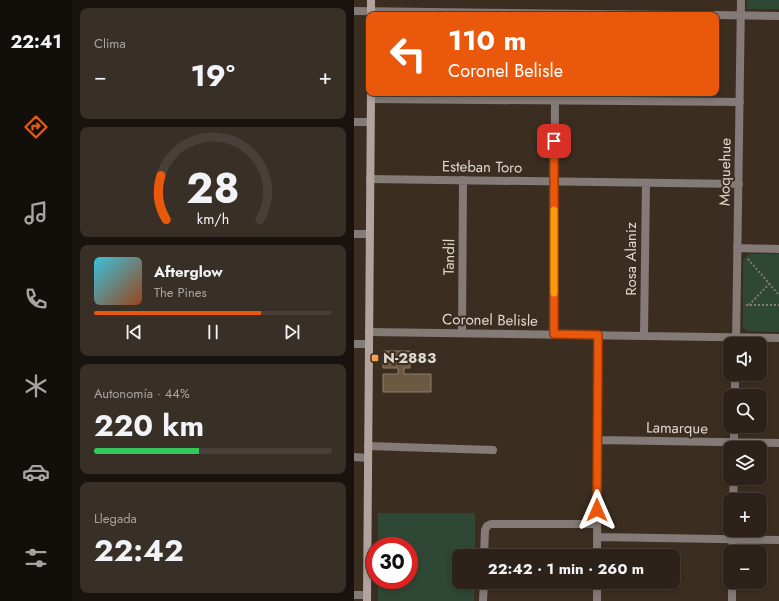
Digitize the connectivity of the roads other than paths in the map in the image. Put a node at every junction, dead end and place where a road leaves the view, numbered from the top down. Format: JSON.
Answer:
{"nodes":[{"id":1,"x":371,"y":0,"type":"edge"},
{"id":2,"x":742,"y":0,"type":"edge"},
{"id":3,"x":354,"y":11,"type":"edge"},
{"id":4,"x":366,"y":12,"type":"edge"},
{"id":5,"x":371,"y":12,"type":"edge"},
{"id":6,"x":719,"y":16,"type":"edge"},
{"id":7,"x":741,"y":16,"type":"junction"},
{"id":8,"x":779,"y":16,"type":"edge"},
{"id":9,"x":371,"y":96,"type":"edge"},
{"id":10,"x":554,"y":97,"type":"edge"},
{"id":11,"x":740,"y":102,"type":"junction"},
{"id":12,"x":354,"y":122,"type":"edge"},
{"id":13,"x":370,"y":122,"type":"junction"},
{"id":14,"x":370,"y":179,"type":"junction"},
{"id":15,"x":463,"y":180,"type":"junction"},
{"id":16,"x":554,"y":181,"type":"junction"},
{"id":17,"x":646,"y":183,"type":"junction"},
{"id":18,"x":738,"y":184,"type":"junction"},
{"id":19,"x":354,"y":234,"type":"edge"},
{"id":20,"x":370,"y":234,"type":"junction"},
{"id":21,"x":738,"y":248,"type":"junction"},
{"id":22,"x":779,"y":249,"type":"edge"},
{"id":23,"x":369,"y":332,"type":"junction"},
{"id":24,"x":462,"y":333,"type":"junction"},
{"id":25,"x":554,"y":334,"type":"junction"},
{"id":26,"x":598,"y":335,"type":"junction"},
{"id":27,"x":644,"y":336,"type":"junction"},
{"id":28,"x":736,"y":337,"type":"edge"},
{"id":29,"x":779,"y":338,"type":"edge"},
{"id":30,"x":767,"y":339,"type":"edge"},
{"id":31,"x":723,"y":340,"type":"edge"},
{"id":32,"x":354,"y":344,"type":"edge"},
{"id":33,"x":369,"y":344,"type":"junction"},
{"id":34,"x":598,"y":440,"type":"junction"},
{"id":35,"x":779,"y":443,"type":"edge"},
{"id":36,"x":767,"y":444,"type":"edge"},
{"id":37,"x":723,"y":445,"type":"edge"},
{"id":38,"x":368,"y":446,"type":"junction"},
{"id":39,"x":493,"y":450,"type":"dead end"},
{"id":40,"x":354,"y":457,"type":"edge"},
{"id":41,"x":368,"y":458,"type":"junction"},
{"id":42,"x":597,"y":524,"type":"junction"},
{"id":43,"x":597,"y":536,"type":"junction"},
{"id":44,"x":733,"y":539,"type":"junction"},
{"id":45,"x":779,"y":540,"type":"edge"},
{"id":46,"x":733,"y":545,"type":"edge"},
{"id":47,"x":484,"y":549,"type":"edge"},
{"id":48,"x":597,"y":549,"type":"edge"},
{"id":49,"x":484,"y":589,"type":"edge"},
{"id":50,"x":597,"y":589,"type":"edge"},
{"id":51,"x":732,"y":589,"type":"edge"},
{"id":52,"x":354,"y":595,"type":"edge"},
{"id":53,"x":367,"y":598,"type":"edge"},
{"id":54,"x":484,"y":601,"type":"edge"},
{"id":55,"x":597,"y":601,"type":"edge"},
{"id":56,"x":732,"y":601,"type":"edge"}],
"edges":[{"from":1,"to":5,"type":"main road"},
{"from":2,"to":7,"type":"street","name":"Moquehue"},
{"from":3,"to":4,"type":"street"},
{"from":6,"to":7,"type":"street"},
{"from":7,"to":8,"type":"street"},
{"from":7,"to":11,"type":"street","name":"Moquehue"},
{"from":9,"to":10,"type":"street"},
{"from":9,"to":13,"type":"main road"},
{"from":10,"to":11,"type":"street"},
{"from":10,"to":16,"type":"street"},
{"from":11,"to":18,"type":"street","name":"Moquehue"},
{"from":12,"to":13,"type":"street"},
{"from":13,"to":14,"type":"main road"},
{"from":14,"to":15,"type":"street","name":"Esteban Toro"},
{"from":14,"to":20,"type":"main road"},
{"from":15,"to":16,"type":"street","name":"Esteban Toro"},
{"from":15,"to":24,"type":"street","name":"Tandil"},
{"from":16,"to":17,"type":"street","name":"Esteban Toro"},
{"from":16,"to":25,"type":"street"},
{"from":17,"to":18,"type":"street","name":"Esteban Toro"},
{"from":17,"to":27,"type":"street","name":"Rosa Alaniz"},
{"from":18,"to":21,"type":"street","name":"Moquehue"},
{"from":19,"to":20,"type":"street"},
{"from":20,"to":23,"type":"main road"},
{"from":21,"to":22,"type":"street"},
{"from":21,"to":28,"type":"street","name":"Moquehue"},
{"from":23,"to":24,"type":"street","name":"Coronel Belisle"},
{"from":23,"to":33,"type":"main road"},
{"from":24,"to":25,"type":"street","name":"Coronel Belisle"},
{"from":25,"to":26,"type":"street","name":"Coronel Belisle"},
{"from":26,"to":27,"type":"street","name":"Coronel Belisle"},
{"from":26,"to":34,"type":"street"},
{"from":27,"to":31,"type":"street","name":"Coronel Belisle"},
{"from":29,"to":30,"type":"street","name":"Coronel Belisle"},
{"from":32,"to":33,"type":"street"},
{"from":33,"to":38,"type":"main road"},
{"from":34,"to":37,"type":"street","name":"Lamarque"},
{"from":34,"to":42,"type":"street"},
{"from":35,"to":36,"type":"street","name":"Lamarque"},
{"from":38,"to":39,"type":"street"},
{"from":38,"to":41,"type":"main road"},
{"from":40,"to":41,"type":"street"},
{"from":41,"to":53,"type":"main road"},
{"from":42,"to":43,"type":"street"},
{"from":42,"to":47,"type":"street"},
{"from":43,"to":44,"type":"street"},
{"from":43,"to":48,"type":"street"},
{"from":44,"to":45,"type":"street"},
{"from":44,"to":46,"type":"street"},
{"from":49,"to":54,"type":"street"},
{"from":50,"to":55,"type":"street"},
{"from":51,"to":56,"type":"street"},
{"from":52,"to":53,"type":"street"}]}
